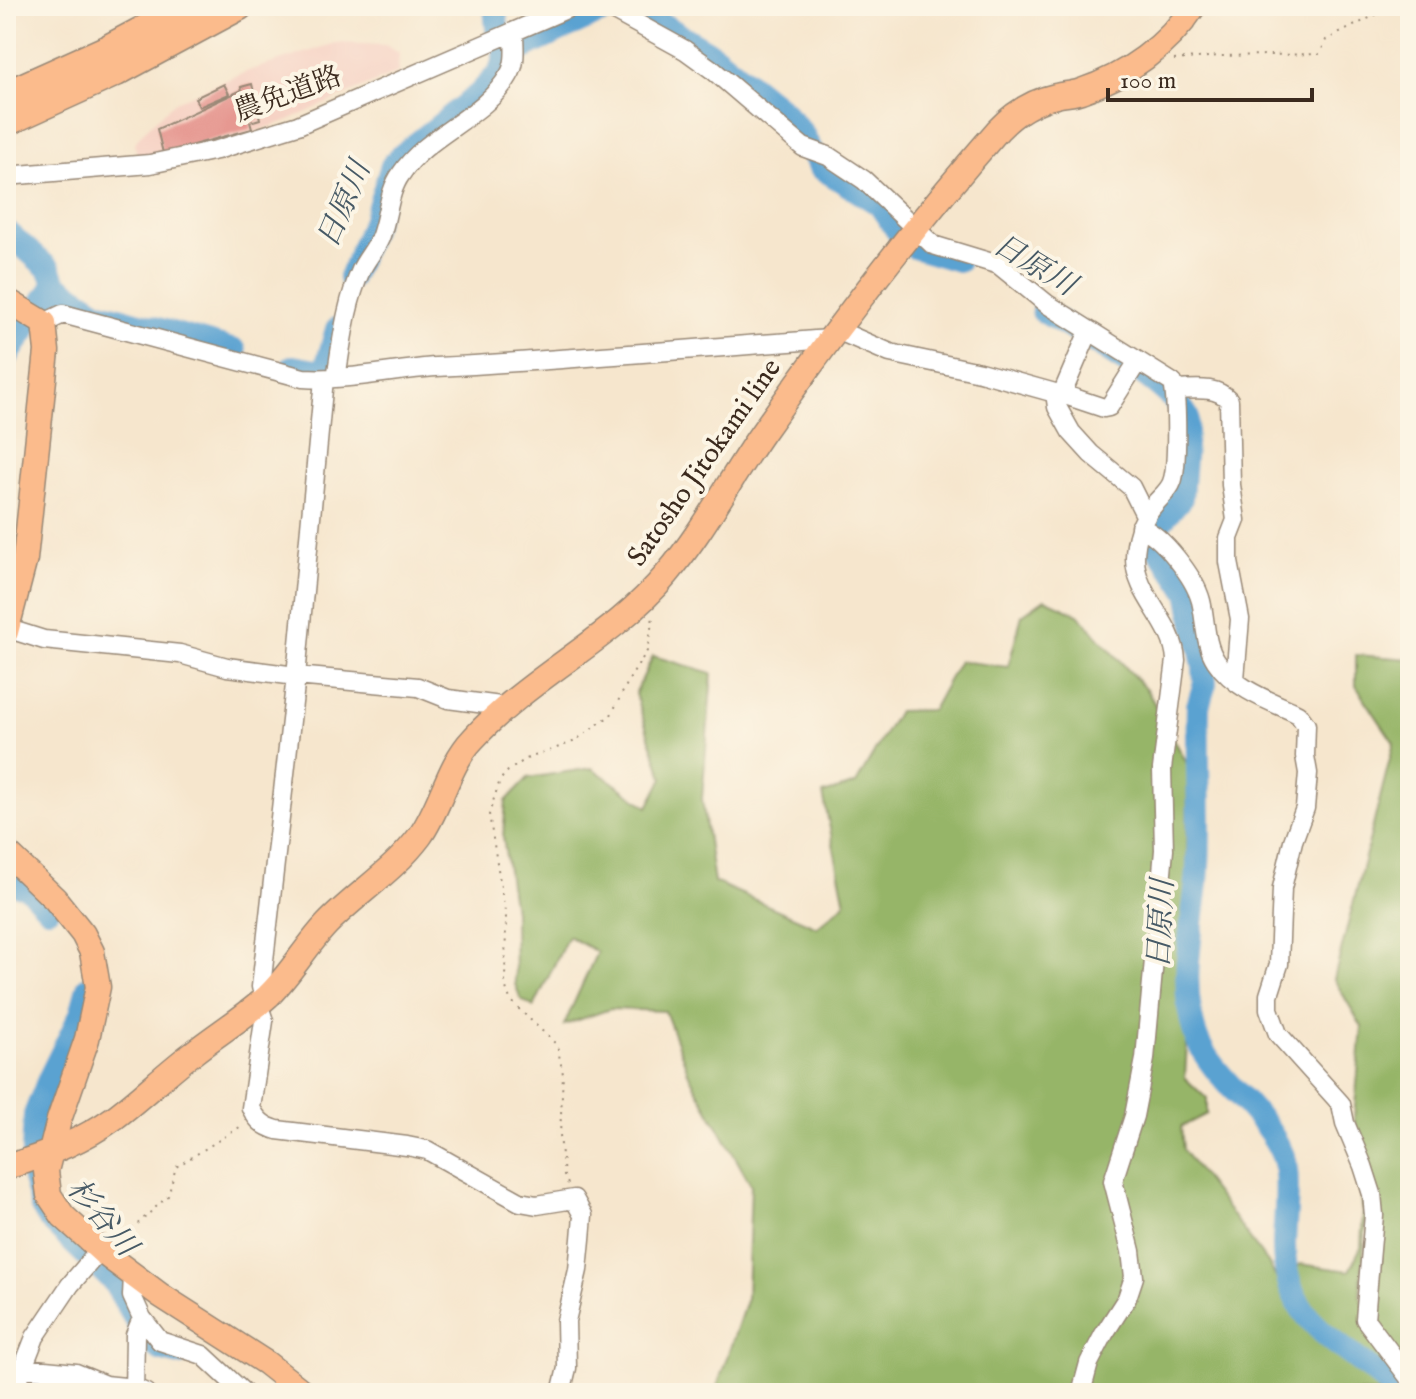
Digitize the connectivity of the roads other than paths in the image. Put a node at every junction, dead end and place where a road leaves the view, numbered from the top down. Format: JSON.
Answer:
{"nodes":[{"id":1,"x":189,"y":6,"type":"edge"},
{"id":2,"x":239,"y":6,"type":"edge"},
{"id":3,"x":573,"y":6,"type":"edge"},
{"id":4,"x":1194,"y":6,"type":"edge"},
{"id":5,"x":610,"y":10,"type":"edge"},
{"id":6,"x":509,"y":42,"type":"junction"},
{"id":7,"x":6,"y":95,"type":"edge"},
{"id":8,"x":6,"y":122,"type":"edge"},
{"id":9,"x":6,"y":176,"type":"edge"},
{"id":10,"x":909,"y":237,"type":"junction"},
{"id":11,"x":6,"y":300,"type":"edge"},
{"id":12,"x":38,"y":317,"type":"junction"},
{"id":13,"x":834,"y":334,"type":"junction"},
{"id":14,"x":1086,"y":337,"type":"junction"},
{"id":15,"x":1135,"y":366,"type":"junction"},
{"id":16,"x":330,"y":379,"type":"junction"},
{"id":17,"x":1058,"y":394,"type":"junction"},
{"id":18,"x":1175,"y":398,"type":"junction"},
{"id":19,"x":1149,"y":528,"type":"junction"},
{"id":20,"x":6,"y":630,"type":"edge"},
{"id":21,"x":296,"y":676,"type":"junction"},
{"id":22,"x":1235,"y":679,"type":"junction"},
{"id":23,"x":508,"y":707,"type":"junction"},
{"id":24,"x":6,"y":852,"type":"edge"},
{"id":25,"x":264,"y":999,"type":"junction"},
{"id":26,"x":29,"y":1160,"type":"edge"},
{"id":27,"x":97,"y":1255,"type":"junction"},
{"id":28,"x":133,"y":1276,"type":"junction"},
{"id":29,"x":140,"y":1323,"type":"junction"},
{"id":30,"x":24,"y":1368,"type":"junction"},
{"id":31,"x":1410,"y":1379,"type":"edge"},
{"id":32,"x":138,"y":1391,"type":"edge"},
{"id":33,"x":13,"y":1393,"type":"edge"},
{"id":34,"x":244,"y":1393,"type":"edge"},
{"id":35,"x":304,"y":1393,"type":"edge"},
{"id":36,"x":561,"y":1393,"type":"edge"},
{"id":37,"x":1081,"y":1393,"type":"edge"}],
"edges":[{"from":1,"to":7,"type":"highway"},
{"from":2,"to":8,"type":"highway"},
{"from":3,"to":6,"type":"street","name":"農免道路"},
{"from":4,"to":10,"type":"main road","name":"Satosho Jitokami line"},
{"from":5,"to":10,"type":"street"},
{"from":6,"to":9,"type":"street","name":"農免道路"},
{"from":6,"to":16,"type":"street"},
{"from":10,"to":13,"type":"main road","name":"Satosho Jitokami line"},
{"from":10,"to":14,"type":"street"},
{"from":11,"to":12,"type":"main road"},
{"from":12,"to":16,"type":"street"},
{"from":12,"to":20,"type":"main road"},
{"from":13,"to":16,"type":"street"},
{"from":13,"to":17,"type":"street"},
{"from":13,"to":23,"type":"main road","name":"Satosho Jitokami line"},
{"from":14,"to":15,"type":"street"},
{"from":14,"to":17,"type":"street"},
{"from":15,"to":17,"type":"street"},
{"from":15,"to":18,"type":"street"},
{"from":16,"to":21,"type":"street"},
{"from":17,"to":19,"type":"street"},
{"from":18,"to":19,"type":"street"},
{"from":18,"to":22,"type":"street"},
{"from":19,"to":22,"type":"street"},
{"from":19,"to":37,"type":"street"},
{"from":20,"to":21,"type":"street"},
{"from":21,"to":23,"type":"street"},
{"from":21,"to":25,"type":"street"},
{"from":22,"to":31,"type":"street"},
{"from":23,"to":25,"type":"main road","name":"Satosho Jitokami line"},
{"from":24,"to":26,"type":"main road"},
{"from":25,"to":26,"type":"main road","name":"Satosho Jitokami line"},
{"from":25,"to":36,"type":"street"},
{"from":26,"to":27,"type":"main road"},
{"from":27,"to":28,"type":"main road"},
{"from":27,"to":30,"type":"street"},
{"from":28,"to":29,"type":"street"},
{"from":28,"to":35,"type":"main road"},
{"from":29,"to":32,"type":"street"},
{"from":29,"to":34,"type":"street"},
{"from":30,"to":32,"type":"street"},
{"from":30,"to":33,"type":"street"}]}
